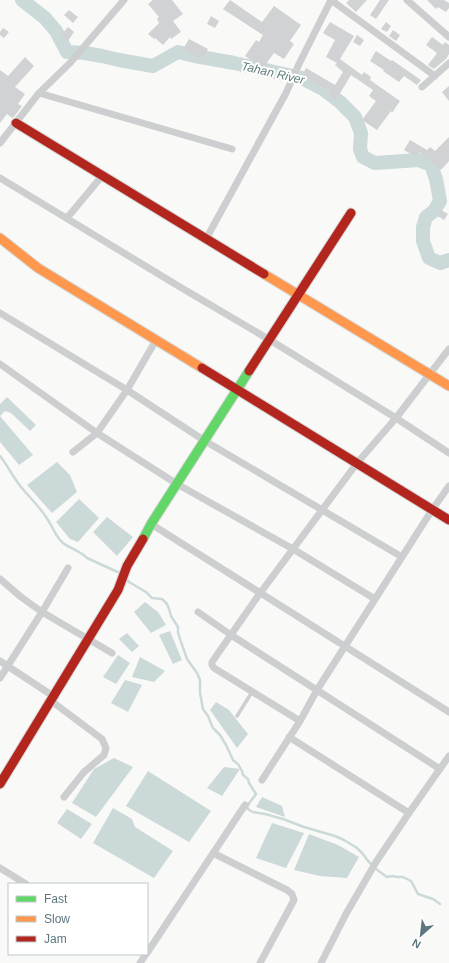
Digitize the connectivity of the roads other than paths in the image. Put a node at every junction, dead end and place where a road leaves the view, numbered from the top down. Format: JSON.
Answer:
{"nodes":[{"id":1,"x":124,"y":0,"type":"edge"},
{"id":2,"x":407,"y":0,"type":"edge"},
{"id":3,"x":449,"y":37,"type":"edge"},
{"id":4,"x":449,"y":63,"type":"edge"},
{"id":5,"x":435,"y":76,"type":"junction"},
{"id":6,"x":422,"y":87,"type":"dead end"},
{"id":7,"x":39,"y":93,"type":"junction"},
{"id":8,"x":16,"y":123,"type":"junction"},
{"id":9,"x":0,"y":143,"type":"edge"},
{"id":10,"x":232,"y":149,"type":"dead end"},
{"id":11,"x":102,"y":176,"type":"junction"},
{"id":12,"x":0,"y":178,"type":"edge"},
{"id":13,"x":351,"y":213,"type":"dead end"},
{"id":14,"x":67,"y":218,"type":"junction"},
{"id":15,"x":0,"y":238,"type":"edge"},
{"id":16,"x":206,"y":239,"type":"junction"},
{"id":17,"x":299,"y":296,"type":"junction"},
{"id":18,"x":0,"y":313,"type":"edge"},
{"id":19,"x":156,"y":340,"type":"junction"},
{"id":20,"x":270,"y":340,"type":"junction"},
{"id":21,"x":449,"y":350,"type":"edge"},
{"id":22,"x":0,"y":364,"type":"edge"},
{"id":23,"x":429,"y":374,"type":"junction"},
{"id":24,"x":449,"y":386,"type":"edge"},
{"id":25,"x":127,"y":390,"type":"junction"},
{"id":26,"x":238,"y":390,"type":"junction"},
{"id":27,"x":396,"y":418,"type":"junction"},
{"id":28,"x":97,"y":433,"type":"junction"},
{"id":29,"x":205,"y":441,"type":"junction"},
{"id":30,"x":73,"y":452,"type":"dead end"},
{"id":31,"x":449,"y":453,"type":"edge"},
{"id":32,"x":357,"y":463,"type":"junction"},
{"id":33,"x":177,"y":484,"type":"junction"},
{"id":34,"x":449,"y":486,"type":"edge"},
{"id":35,"x":322,"y":510,"type":"junction"},
{"id":36,"x":432,"y":510,"type":"junction"},
{"id":37,"x":449,"y":520,"type":"edge"},
{"id":38,"x":151,"y":524,"type":"junction"},
{"id":39,"x":293,"y":549,"type":"junction"},
{"id":40,"x":402,"y":557,"type":"junction"},
{"id":41,"x":68,"y":568,"type":"dead end"},
{"id":42,"x":0,"y":579,"type":"edge"},
{"id":43,"x":261,"y":593,"type":"junction"},
{"id":44,"x":375,"y":599,"type":"junction"},
{"id":45,"x":42,"y":612,"type":"junction"},
{"id":46,"x":198,"y":612,"type":"dead end"},
{"id":47,"x":231,"y":635,"type":"junction"},
{"id":48,"x":88,"y":639,"type":"junction"},
{"id":49,"x":345,"y":646,"type":"junction"},
{"id":50,"x":112,"y":653,"type":"dead end"},
{"id":51,"x":0,"y":661,"type":"edge"},
{"id":52,"x":8,"y":665,"type":"junction"},
{"id":53,"x":0,"y":678,"type":"edge"},
{"id":54,"x":317,"y":690,"type":"junction"},
{"id":55,"x":252,"y":692,"type":"junction"},
{"id":56,"x":52,"y":698,"type":"junction"},
{"id":57,"x":449,"y":712,"type":"edge"},
{"id":58,"x":237,"y":716,"type":"dead end"},
{"id":59,"x":300,"y":721,"type":"junction"},
{"id":60,"x":289,"y":737,"type":"junction"},
{"id":61,"x":449,"y":756,"type":"edge"},
{"id":62,"x":440,"y":769,"type":"junction"},
{"id":63,"x":2,"y":777,"type":"edge"},
{"id":64,"x":262,"y":780,"type":"dead end"},
{"id":65,"x":64,"y":797,"type":"dead end"},
{"id":66,"x":245,"y":805,"type":"dead end"},
{"id":67,"x":409,"y":813,"type":"junction"},
{"id":68,"x":213,"y":853,"type":"junction"},
{"id":69,"x":0,"y":868,"type":"edge"},
{"id":70,"x":24,"y":883,"type":"edge"},
{"id":71,"x":148,"y":951,"type":"edge"},
{"id":72,"x":260,"y":963,"type":"edge"},
{"id":73,"x":321,"y":963,"type":"edge"}],
"edges":[{"from":1,"to":7,"type":"street"},
{"from":2,"to":3,"type":"street"},
{"from":4,"to":5,"type":"street"},
{"from":5,"to":6,"type":"street"},
{"from":5,"to":16,"type":"street"},
{"from":7,"to":8,"type":"street"},
{"from":7,"to":10,"type":"street"},
{"from":8,"to":9,"type":"street"},
{"from":8,"to":11,"type":"street"},
{"from":11,"to":14,"type":"street"},
{"from":11,"to":16,"type":"street"},
{"from":12,"to":14,"type":"street"},
{"from":13,"to":17,"type":"street"},
{"from":14,"to":20,"type":"street"},
{"from":15,"to":19,"type":"street"},
{"from":16,"to":17,"type":"street"},
{"from":17,"to":20,"type":"street"},
{"from":17,"to":23,"type":"street"},
{"from":18,"to":25,"type":"street"},
{"from":19,"to":25,"type":"street"},
{"from":19,"to":26,"type":"street"},
{"from":20,"to":26,"type":"street"},
{"from":20,"to":27,"type":"street"},
{"from":21,"to":23,"type":"street"},
{"from":22,"to":28,"type":"street"},
{"from":23,"to":24,"type":"street"},
{"from":23,"to":27,"type":"street"},
{"from":25,"to":28,"type":"street"},
{"from":25,"to":29,"type":"street"},
{"from":26,"to":29,"type":"street"},
{"from":26,"to":32,"type":"street"},
{"from":27,"to":31,"type":"street"},
{"from":27,"to":32,"type":"street"},
{"from":28,"to":30,"type":"street"},
{"from":28,"to":33,"type":"street"},
{"from":29,"to":33,"type":"street"},
{"from":29,"to":35,"type":"street"},
{"from":32,"to":35,"type":"street"},
{"from":32,"to":36,"type":"street"},
{"from":33,"to":38,"type":"street"},
{"from":33,"to":39,"type":"street"},
{"from":34,"to":36,"type":"street"},
{"from":35,"to":39,"type":"street"},
{"from":35,"to":40,"type":"street"},
{"from":36,"to":37,"type":"street"},
{"from":36,"to":40,"type":"street"},
{"from":38,"to":43,"type":"street"},
{"from":38,"to":48,"type":"street"},
{"from":39,"to":43,"type":"street"},
{"from":39,"to":44,"type":"street"},
{"from":40,"to":44,"type":"street"},
{"from":41,"to":45,"type":"street"},
{"from":42,"to":45,"type":"street"},
{"from":43,"to":47,"type":"street"},
{"from":43,"to":49,"type":"street"},
{"from":44,"to":49,"type":"street"},
{"from":45,"to":48,"type":"street"},
{"from":45,"to":52,"type":"street"},
{"from":46,"to":47,"type":"street"},
{"from":47,"to":54,"type":"street"},
{"from":47,"to":55,"type":"street"},
{"from":48,"to":50,"type":"street"},
{"from":48,"to":56,"type":"street"},
{"from":49,"to":54,"type":"street"},
{"from":49,"to":57,"type":"street"},
{"from":51,"to":52,"type":"street"},
{"from":52,"to":53,"type":"street"},
{"from":52,"to":56,"type":"street"},
{"from":54,"to":59,"type":"street"},
{"from":54,"to":62,"type":"street"},
{"from":55,"to":58,"type":"lane"},
{"from":55,"to":59,"type":"street"},
{"from":56,"to":63,"type":"street"},
{"from":56,"to":65,"type":"street"},
{"from":59,"to":60,"type":"street"},
{"from":60,"to":64,"type":"street"},
{"from":60,"to":67,"type":"street"},
{"from":61,"to":62,"type":"street"},
{"from":62,"to":67,"type":"street"},
{"from":66,"to":68,"type":"street"},
{"from":67,"to":73,"type":"street"},
{"from":68,"to":71,"type":"street"},
{"from":68,"to":72,"type":"street"},
{"from":69,"to":70,"type":"street"}]}
